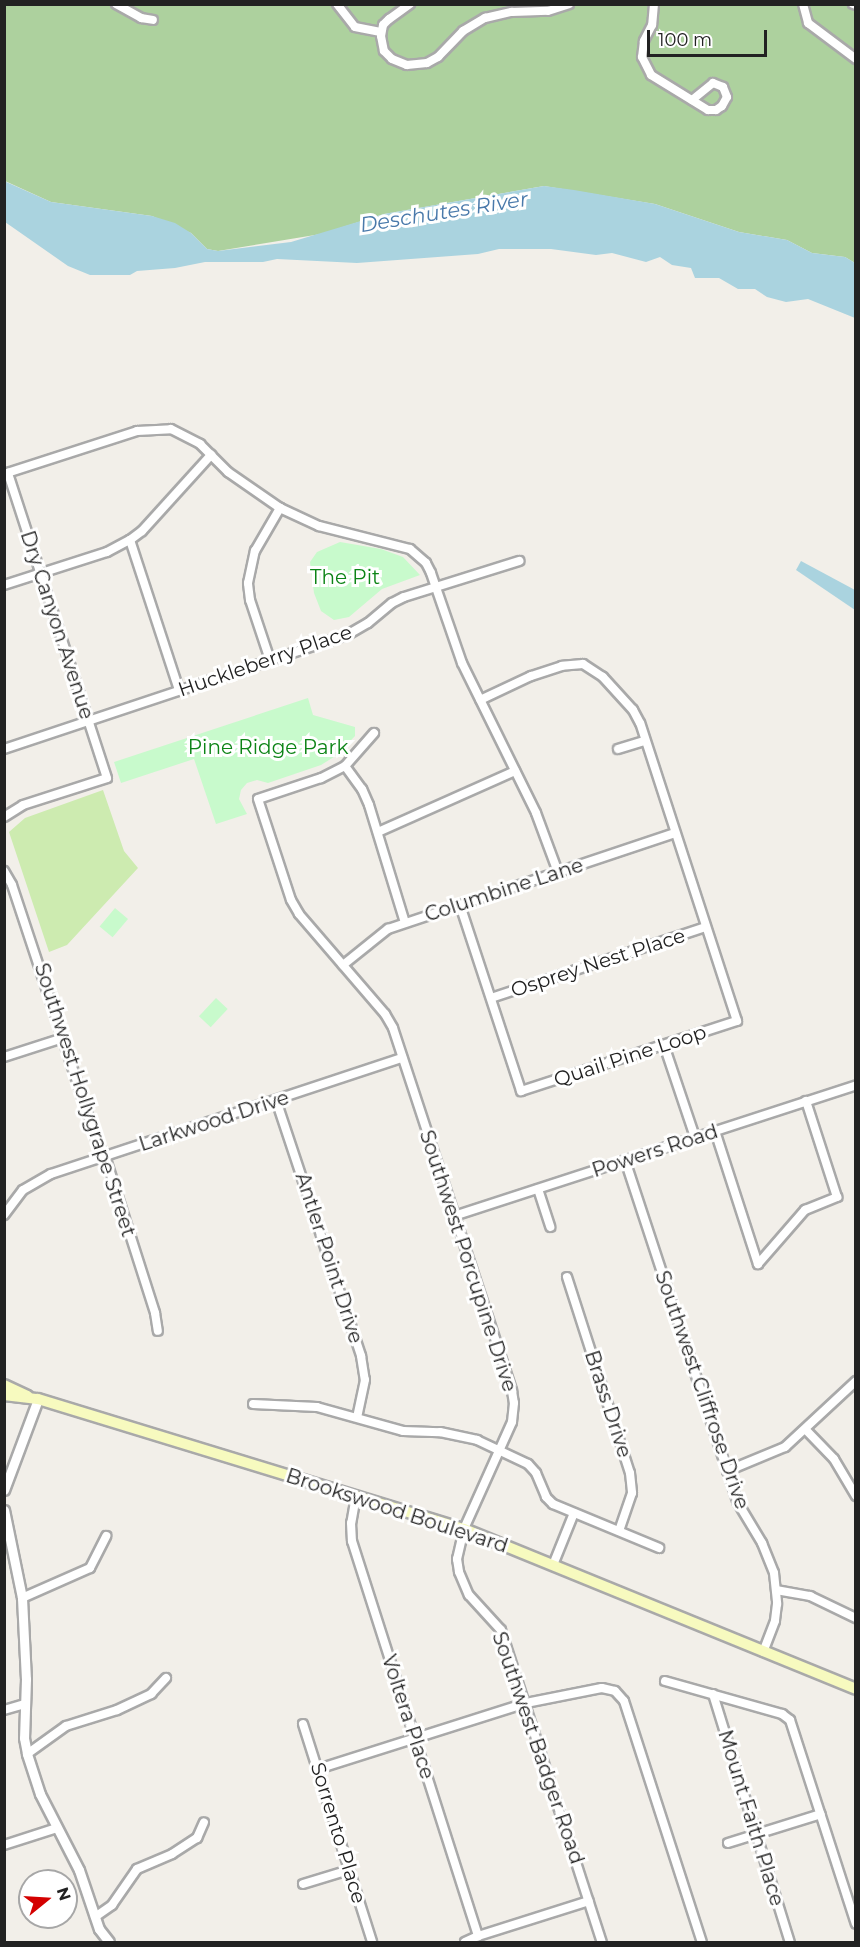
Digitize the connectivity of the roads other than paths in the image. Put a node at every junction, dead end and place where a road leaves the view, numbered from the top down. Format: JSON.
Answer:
{"nodes":[{"id":1,"x":117,"y":4,"type":"edge"},
{"id":2,"x":337,"y":4,"type":"edge"},
{"id":3,"x":410,"y":4,"type":"edge"},
{"id":4,"x":569,"y":4,"type":"edge"},
{"id":5,"x":654,"y":4,"type":"edge"},
{"id":6,"x":803,"y":4,"type":"edge"},
{"id":7,"x":153,"y":20,"type":"dead end"},
{"id":8,"x":381,"y":32,"type":"junction"},
{"id":9,"x":855,"y":59,"type":"edge"},
{"id":10,"x":692,"y":100,"type":"dead end"},
{"id":11,"x":211,"y":455,"type":"junction"},
{"id":12,"x":6,"y":473,"type":"edge"},
{"id":13,"x":280,"y":508,"type":"junction"},
{"id":14,"x":129,"y":540,"type":"junction"},
{"id":15,"x":519,"y":561,"type":"dead end"},
{"id":16,"x":40,"y":573,"type":"junction"},
{"id":17,"x":4,"y":585,"type":"edge"},
{"id":18,"x":436,"y":586,"type":"junction"},
{"id":19,"x":270,"y":660,"type":"junction"},
{"id":20,"x":179,"y":690,"type":"junction"},
{"id":21,"x":480,"y":700,"type":"junction"},
{"id":22,"x":88,"y":720,"type":"junction"},
{"id":23,"x":374,"y":733,"type":"dead end"},
{"id":24,"x":645,"y":741,"type":"junction"},
{"id":25,"x":4,"y":749,"type":"edge"},
{"id":26,"x":618,"y":749,"type":"dead end"},
{"id":27,"x":345,"y":766,"type":"junction"},
{"id":28,"x":515,"y":771,"type":"junction"},
{"id":29,"x":4,"y":817,"type":"edge"},
{"id":30,"x":378,"y":832,"type":"junction"},
{"id":31,"x":675,"y":833,"type":"junction"},
{"id":32,"x":4,"y":871,"type":"edge"},
{"id":33,"x":558,"y":872,"type":"junction"},
{"id":34,"x":460,"y":905,"type":"junction"},
{"id":35,"x":405,"y":923,"type":"junction"},
{"id":36,"x":706,"y":927,"type":"junction"},
{"id":37,"x":343,"y":965,"type":"junction"},
{"id":38,"x":490,"y":998,"type":"junction"},
{"id":39,"x":63,"y":1038,"type":"junction"},
{"id":40,"x":664,"y":1045,"type":"junction"},
{"id":41,"x":4,"y":1057,"type":"edge"},
{"id":42,"x":402,"y":1058,"type":"junction"},
{"id":43,"x":855,"y":1085,"type":"edge"},
{"id":44,"x":276,"y":1100,"type":"junction"},
{"id":45,"x":806,"y":1101,"type":"junction"},
{"id":46,"x":715,"y":1131,"type":"junction"},
{"id":47,"x":695,"y":1137,"type":"junction"},
{"id":48,"x":105,"y":1156,"type":"junction"},
{"id":49,"x":625,"y":1160,"type":"junction"},
{"id":50,"x":538,"y":1189,"type":"junction"},
{"id":51,"x":4,"y":1215,"type":"edge"},
{"id":52,"x":454,"y":1216,"type":"junction"},
{"id":53,"x":550,"y":1227,"type":"dead end"},
{"id":54,"x":567,"y":1277,"type":"dead end"},
{"id":55,"x":158,"y":1331,"type":"dead end"},
{"id":56,"x":855,"y":1381,"type":"edge"},
{"id":57,"x":4,"y":1385,"type":"edge"},
{"id":58,"x":4,"y":1395,"type":"edge"},
{"id":59,"x":34,"y":1399,"type":"junction"},
{"id":60,"x":253,"y":1404,"type":"dead end"},
{"id":61,"x":357,"y":1417,"type":"junction"},
{"id":62,"x":806,"y":1430,"type":"junction"},
{"id":63,"x":500,"y":1450,"type":"junction"},
{"id":64,"x":726,"y":1471,"type":"junction"},
{"id":65,"x":4,"y":1490,"type":"edge"},
{"id":66,"x":356,"y":1496,"type":"junction"},
{"id":67,"x":855,"y":1496,"type":"edge"},
{"id":68,"x":4,"y":1509,"type":"edge"},
{"id":69,"x":574,"y":1513,"type":"junction"},
{"id":70,"x":464,"y":1529,"type":"junction"},
{"id":71,"x":619,"y":1531,"type":"junction"},
{"id":72,"x":106,"y":1536,"type":"dead end"},
{"id":73,"x":659,"y":1548,"type":"dead end"},
{"id":74,"x":14,"y":1555,"type":"junction"},
{"id":75,"x":4,"y":1562,"type":"edge"},
{"id":76,"x":553,"y":1565,"type":"junction"},
{"id":77,"x":776,"y":1590,"type":"junction"},
{"id":78,"x":22,"y":1598,"type":"junction"},
{"id":79,"x":855,"y":1618,"type":"edge"},
{"id":80,"x":764,"y":1652,"type":"junction"},
{"id":81,"x":166,"y":1678,"type":"dead end"},
{"id":82,"x":665,"y":1681,"type":"dead end"},
{"id":83,"x":855,"y":1689,"type":"edge"},
{"id":84,"x":713,"y":1694,"type":"junction"},
{"id":85,"x":526,"y":1703,"type":"junction"},
{"id":86,"x":25,"y":1704,"type":"junction"},
{"id":87,"x":4,"y":1710,"type":"edge"},
{"id":88,"x":303,"y":1724,"type":"dead end"},
{"id":89,"x":415,"y":1738,"type":"junction"},
{"id":90,"x":27,"y":1754,"type":"junction"},
{"id":91,"x":318,"y":1769,"type":"junction"},
{"id":92,"x":821,"y":1814,"type":"junction"},
{"id":93,"x":204,"y":1822,"type":"dead end"},
{"id":94,"x":57,"y":1828,"type":"junction"},
{"id":95,"x":756,"y":1834,"type":"junction"},
{"id":96,"x":728,"y":1843,"type":"dead end"},
{"id":97,"x":4,"y":1845,"type":"edge"},
{"id":98,"x":349,"y":1870,"type":"junction"},
{"id":99,"x":303,"y":1884,"type":"dead end"},
{"id":100,"x":589,"y":1901,"type":"junction"},
{"id":101,"x":95,"y":1917,"type":"junction"},
{"id":102,"x":855,"y":1924,"type":"edge"},
{"id":103,"x":478,"y":1936,"type":"junction"},
{"id":104,"x":109,"y":1942,"type":"edge"},
{"id":105,"x":372,"y":1942,"type":"edge"},
{"id":106,"x":465,"y":1942,"type":"edge"},
{"id":107,"x":602,"y":1942,"type":"edge"},
{"id":108,"x":702,"y":1942,"type":"edge"},
{"id":109,"x":790,"y":1942,"type":"edge"}],
"edges":[{"from":1,"to":7,"type":"street"},
{"from":2,"to":8,"type":"street"},
{"from":3,"to":8,"type":"street"},
{"from":4,"to":8,"type":"street"},
{"from":5,"to":10,"type":"street"},
{"from":6,"to":9,"type":"street"},
{"from":11,"to":12,"type":"street"},
{"from":11,"to":13,"type":"street"},
{"from":11,"to":14,"type":"street"},
{"from":12,"to":16,"type":"street","name":"Dry Canyon Avenue"},
{"from":13,"to":18,"type":"street"},
{"from":13,"to":19,"type":"street"},
{"from":14,"to":16,"type":"street"},
{"from":14,"to":20,"type":"street"},
{"from":15,"to":18,"type":"street","name":"Huckleberry Place"},
{"from":16,"to":17,"type":"street"},
{"from":16,"to":22,"type":"street","name":"Dry Canyon Avenue"},
{"from":18,"to":19,"type":"street","name":"Huckleberry Place"},
{"from":18,"to":21,"type":"street"},
{"from":19,"to":20,"type":"street","name":"Huckleberry Place"},
{"from":20,"to":22,"type":"street","name":"Huckleberry Place"},
{"from":21,"to":24,"type":"street","name":"Quail Pine Loop"},
{"from":21,"to":28,"type":"street"},
{"from":22,"to":25,"type":"street","name":"Huckleberry Place"},
{"from":22,"to":29,"type":"street","name":"Dry Canyon Avenue"},
{"from":23,"to":27,"type":"street"},
{"from":24,"to":26,"type":"street"},
{"from":24,"to":31,"type":"street","name":"Quail Pine Loop"},
{"from":27,"to":30,"type":"street"},
{"from":27,"to":37,"type":"street","name":"Southwest Porcupine Drive"},
{"from":28,"to":30,"type":"street"},
{"from":28,"to":33,"type":"street"},
{"from":30,"to":35,"type":"street"},
{"from":31,"to":33,"type":"street","name":"Columbine Lane"},
{"from":31,"to":36,"type":"street","name":"Quail Pine Loop"},
{"from":32,"to":39,"type":"street","name":"Southwest Hollygrape Street"},
{"from":33,"to":34,"type":"street","name":"Columbine Lane"},
{"from":34,"to":35,"type":"street","name":"Columbine Lane"},
{"from":34,"to":38,"type":"street","name":"Quail Pine Loop"},
{"from":35,"to":37,"type":"street","name":"Columbine Lane"},
{"from":36,"to":38,"type":"street","name":"Osprey Nest Place"},
{"from":36,"to":40,"type":"street","name":"Quail Pine Loop"},
{"from":37,"to":42,"type":"street","name":"Southwest Porcupine Drive"},
{"from":38,"to":40,"type":"street","name":"Quail Pine Loop"},
{"from":39,"to":41,"type":"street"},
{"from":39,"to":48,"type":"street","name":"Southwest Hollygrape Street"},
{"from":40,"to":47,"type":"street"},
{"from":42,"to":44,"type":"street","name":"Larkwood Drive"},
{"from":42,"to":52,"type":"street","name":"Southwest Porcupine Drive"},
{"from":43,"to":45,"type":"street","name":"Powers Road"},
{"from":44,"to":48,"type":"street","name":"Larkwood Drive"},
{"from":44,"to":61,"type":"street","name":"Antler Point Drive"},
{"from":45,"to":46,"type":"street","name":"Powers Road"},
{"from":45,"to":46,"type":"street"},
{"from":46,"to":47,"type":"street","name":"Powers Road"},
{"from":47,"to":49,"type":"street","name":"Powers Road"},
{"from":48,"to":51,"type":"street","name":"Larkwood Drive"},
{"from":48,"to":55,"type":"street","name":"Southwest Hollygrape Street"},
{"from":49,"to":50,"type":"street","name":"Powers Road"},
{"from":49,"to":64,"type":"street","name":"Southwest Cliffrose Drive"},
{"from":50,"to":52,"type":"street","name":"Powers Road"},
{"from":50,"to":53,"type":"street"},
{"from":52,"to":63,"type":"street","name":"Southwest Porcupine Drive"},
{"from":54,"to":71,"type":"street","name":"Brass Drive"},
{"from":56,"to":62,"type":"street"},
{"from":57,"to":59,"type":"main road","name":"Brookswood Boulevard"},
{"from":58,"to":59,"type":"main road","name":"Brookswood Boulevard"},
{"from":59,"to":65,"type":"street"},
{"from":59,"to":66,"type":"main road","name":"Brookswood Boulevard"},
{"from":60,"to":61,"type":"street"},
{"from":61,"to":63,"type":"street"},
{"from":62,"to":64,"type":"street"},
{"from":62,"to":67,"type":"street"},
{"from":63,"to":69,"type":"street"},
{"from":63,"to":70,"type":"street","name":"Southwest Porcupine Drive"},
{"from":64,"to":77,"type":"street","name":"Southwest Cliffrose Drive"},
{"from":66,"to":70,"type":"main road","name":"Brookswood Boulevard"},
{"from":66,"to":89,"type":"street","name":"Voltera Place"},
{"from":68,"to":74,"type":"street"},
{"from":69,"to":71,"type":"street"},
{"from":69,"to":76,"type":"street"},
{"from":70,"to":76,"type":"main road","name":"Brookswood Boulevard"},
{"from":70,"to":85,"type":"street","name":"Southwest Badger Road"},
{"from":71,"to":73,"type":"street"},
{"from":72,"to":78,"type":"street"},
{"from":74,"to":75,"type":"street"},
{"from":74,"to":78,"type":"street"},
{"from":76,"to":80,"type":"main road","name":"Brookswood Boulevard"},
{"from":77,"to":79,"type":"street"},
{"from":77,"to":80,"type":"street","name":"Southwest Cliffrose Drive"},
{"from":78,"to":86,"type":"street"},
{"from":80,"to":83,"type":"main road","name":"Brookswood Boulevard"},
{"from":81,"to":90,"type":"street"},
{"from":82,"to":84,"type":"street"},
{"from":84,"to":92,"type":"street"},
{"from":84,"to":95,"type":"street","name":"Mount Faith Place"},
{"from":85,"to":89,"type":"street"},
{"from":85,"to":100,"type":"street","name":"Southwest Badger Road"},
{"from":85,"to":108,"type":"street"},
{"from":86,"to":87,"type":"street"},
{"from":86,"to":90,"type":"street"},
{"from":88,"to":91,"type":"street","name":"Sorrento Place"},
{"from":89,"to":91,"type":"street"},
{"from":89,"to":103,"type":"street","name":"Voltera Place"},
{"from":90,"to":94,"type":"street"},
{"from":91,"to":98,"type":"street","name":"Sorrento Place"},
{"from":92,"to":95,"type":"street"},
{"from":92,"to":102,"type":"street"},
{"from":93,"to":101,"type":"street"},
{"from":94,"to":97,"type":"street"},
{"from":94,"to":101,"type":"street"},
{"from":95,"to":96,"type":"street"},
{"from":95,"to":109,"type":"street","name":"Mount Faith Place"},
{"from":98,"to":99,"type":"street"},
{"from":98,"to":105,"type":"street","name":"Sorrento Place"},
{"from":100,"to":103,"type":"street"},
{"from":100,"to":107,"type":"street","name":"Southwest Badger Road"},
{"from":101,"to":104,"type":"street"},
{"from":103,"to":106,"type":"street"}]}
